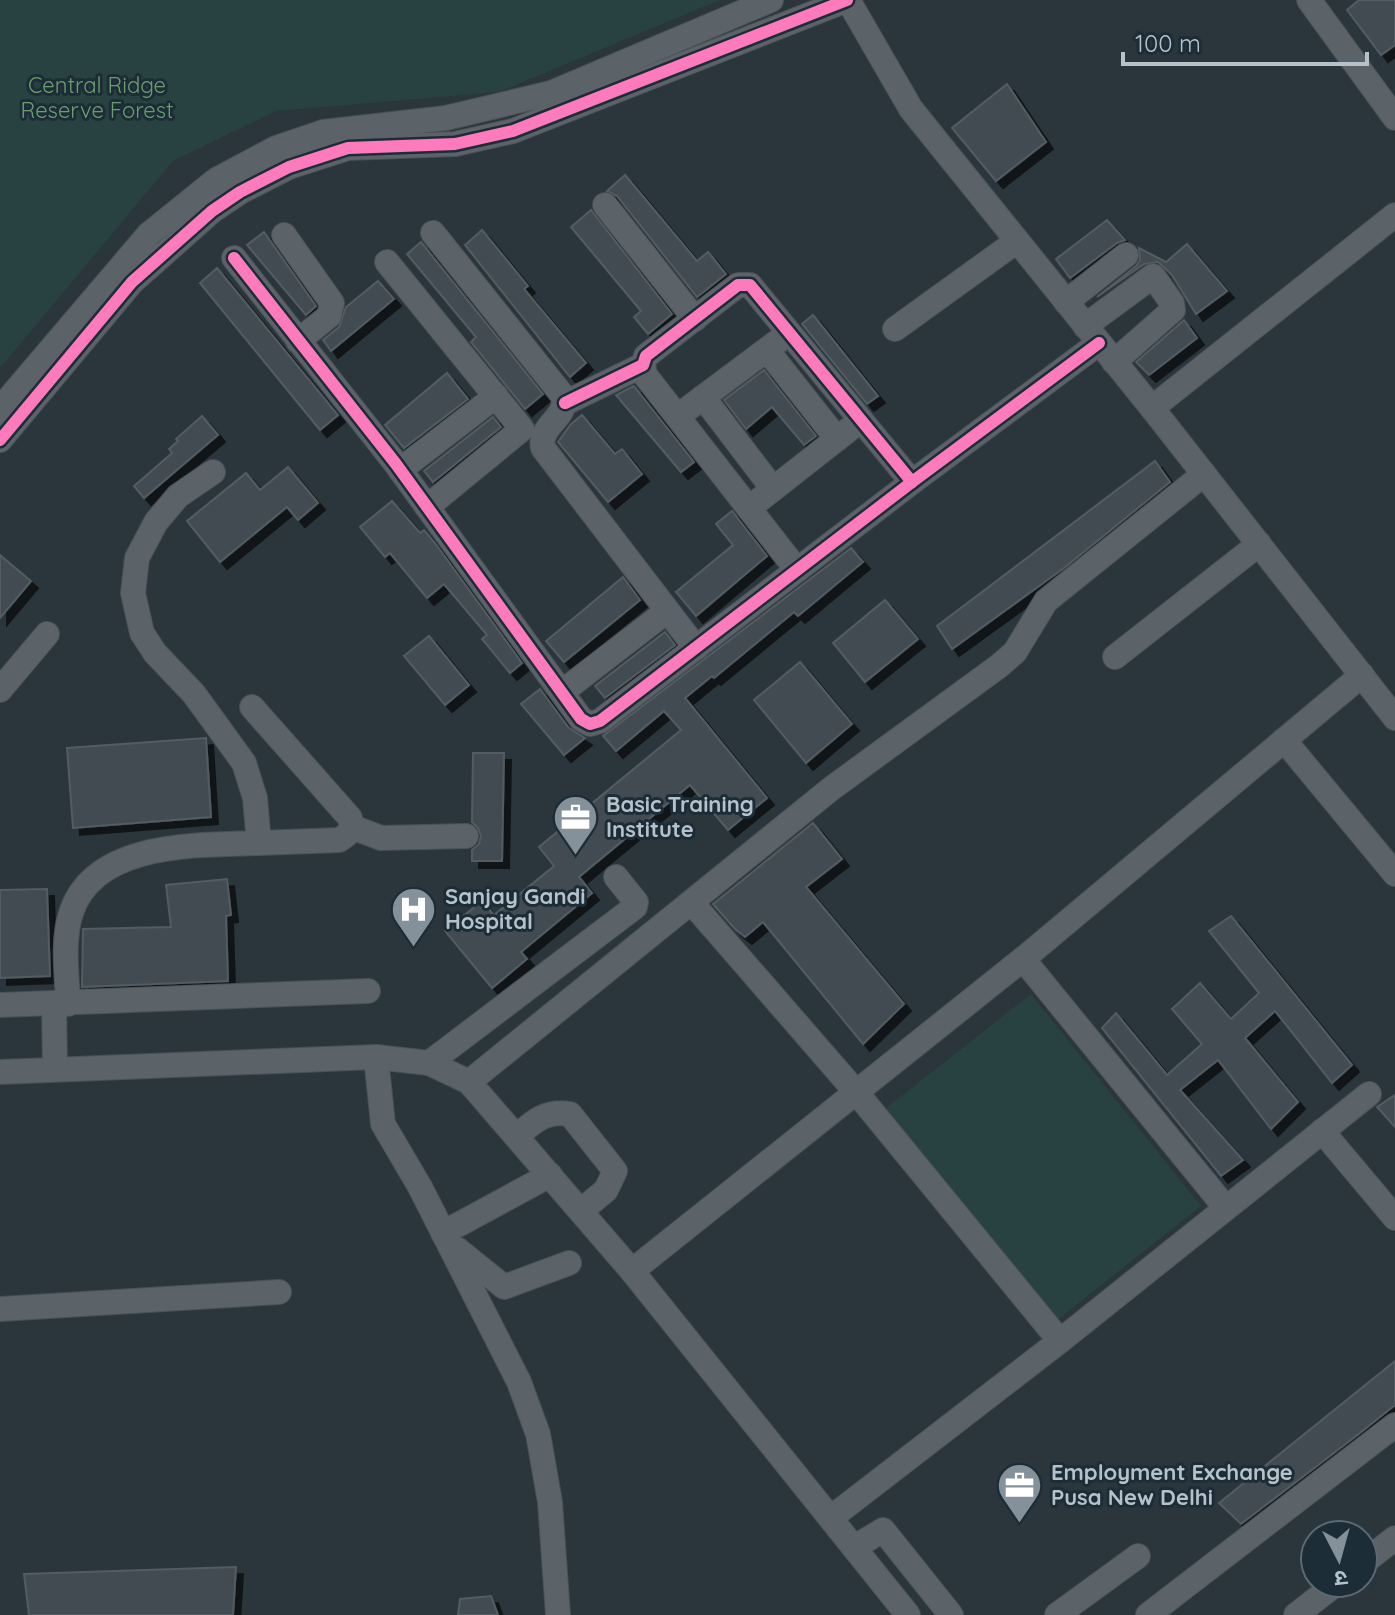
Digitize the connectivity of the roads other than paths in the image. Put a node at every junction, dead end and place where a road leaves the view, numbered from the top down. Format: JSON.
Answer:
{"nodes":[{"id":1,"x":771,"y":0,"type":"edge"},
{"id":2,"x":847,"y":0,"type":"edge"},
{"id":3,"x":1324,"y":6,"type":"edge"},
{"id":4,"x":1395,"y":118,"type":"edge"},
{"id":5,"x":605,"y":205,"type":"dead end"},
{"id":6,"x":1395,"y":215,"type":"edge"},
{"id":7,"x":433,"y":233,"type":"dead end"},
{"id":8,"x":284,"y":235,"type":"dead end"},
{"id":9,"x":1017,"y":241,"type":"junction"},
{"id":10,"x":1126,"y":255,"type":"dead end"},
{"id":11,"x":234,"y":258,"type":"dead end"},
{"id":12,"x":387,"y":262,"type":"dead end"},
{"id":13,"x":1066,"y":302,"type":"junction"},
{"id":14,"x":695,"y":319,"type":"junction"},
{"id":15,"x":895,"y":329,"type":"dead end"},
{"id":16,"x":789,"y":333,"type":"junction"},
{"id":17,"x":298,"y":341,"type":"junction"},
{"id":18,"x":1100,"y":343,"type":"junction"},
{"id":19,"x":767,"y":350,"type":"junction"},
{"id":20,"x":643,"y":365,"type":"junction"},
{"id":21,"x":496,"y":396,"type":"junction"},
{"id":22,"x":703,"y":397,"type":"junction"},
{"id":23,"x":565,"y":403,"type":"junction"},
{"id":24,"x":1152,"y":408,"type":"junction"},
{"id":25,"x":0,"y":409,"type":"edge"},
{"id":26,"x":678,"y":416,"type":"junction"},
{"id":27,"x":861,"y":420,"type":"junction"},
{"id":28,"x":837,"y":439,"type":"junction"},
{"id":29,"x":0,"y":440,"type":"edge"},
{"id":30,"x":400,"y":470,"type":"junction"},
{"id":31,"x":213,"y":472,"type":"dead end"},
{"id":32,"x":1204,"y":474,"type":"junction"},
{"id":33,"x":912,"y":482,"type":"junction"},
{"id":34,"x":773,"y":489,"type":"junction"},
{"id":35,"x":427,"y":507,"type":"junction"},
{"id":36,"x":749,"y":508,"type":"junction"},
{"id":37,"x":1259,"y":544,"type":"junction"},
{"id":38,"x":797,"y":570,"type":"junction"},
{"id":39,"x":667,"y":611,"type":"junction"},
{"id":40,"x":47,"y":634,"type":"dead end"},
{"id":41,"x":696,"y":648,"type":"junction"},
{"id":42,"x":1115,"y":657,"type":"dead end"},
{"id":43,"x":1362,"y":675,"type":"junction"},
{"id":44,"x":0,"y":690,"type":"edge"},
{"id":45,"x":562,"y":692,"type":"junction"},
{"id":46,"x":252,"y":707,"type":"dead end"},
{"id":47,"x":1395,"y":718,"type":"edge"},
{"id":48,"x":1284,"y":740,"type":"junction"},
{"id":49,"x":352,"y":827,"type":"junction"},
{"id":50,"x":466,"y":836,"type":"dead end"},
{"id":51,"x":259,"y":843,"type":"junction"},
{"id":52,"x":1395,"y":874,"type":"edge"},
{"id":53,"x":616,"y":877,"type":"dead end"},
{"id":54,"x":692,"y":903,"type":"junction"},
{"id":55,"x":1023,"y":959,"type":"junction"},
{"id":56,"x":368,"y":991,"type":"dead end"},
{"id":57,"x":61,"y":1004,"type":"junction"},
{"id":58,"x":0,"y":1005,"type":"edge"},
{"id":59,"x":376,"y":1057,"type":"junction"},
{"id":60,"x":429,"y":1063,"type":"junction"},
{"id":61,"x":55,"y":1069,"type":"junction"},
{"id":62,"x":0,"y":1072,"type":"edge"},
{"id":63,"x":469,"y":1082,"type":"junction"},
{"id":64,"x":856,"y":1092,"type":"junction"},
{"id":65,"x":1369,"y":1094,"type":"dead end"},
{"id":66,"x":1322,"y":1131,"type":"junction"},
{"id":67,"x":517,"y":1136,"type":"junction"},
{"id":68,"x":550,"y":1175,"type":"junction"},
{"id":69,"x":1225,"y":1207,"type":"junction"},
{"id":70,"x":581,"y":1211,"type":"junction"},
{"id":71,"x":1395,"y":1218,"type":"edge"},
{"id":72,"x":444,"y":1237,"type":"junction"},
{"id":73,"x":569,"y":1263,"type":"dead end"},
{"id":74,"x":632,"y":1271,"type":"junction"},
{"id":75,"x":279,"y":1292,"type":"dead end"},
{"id":76,"x":0,"y":1309,"type":"edge"},
{"id":77,"x":1060,"y":1341,"type":"junction"},
{"id":78,"x":1395,"y":1425,"type":"edge"},
{"id":79,"x":832,"y":1517,"type":"junction"},
{"id":80,"x":1395,"y":1538,"type":"edge"},
{"id":81,"x":855,"y":1547,"type":"junction"},
{"id":82,"x":1379,"y":1550,"type":"edge"},
{"id":83,"x":1138,"y":1556,"type":"dead end"},
{"id":84,"x":1316,"y":1599,"type":"edge"},
{"id":85,"x":558,"y":1615,"type":"edge"},
{"id":86,"x":908,"y":1615,"type":"edge"},
{"id":87,"x":951,"y":1615,"type":"edge"},
{"id":88,"x":1057,"y":1615,"type":"edge"},
{"id":89,"x":1148,"y":1615,"type":"edge"},
{"id":90,"x":1296,"y":1615,"type":"edge"}],
"edges":[{"from":1,"to":25,"type":"street"},
{"from":2,"to":9,"type":"street"},
{"from":2,"to":29,"type":"street"},
{"from":3,"to":4,"type":"street"},
{"from":5,"to":14,"type":"street"},
{"from":6,"to":24,"type":"street"},
{"from":7,"to":23,"type":"street"},
{"from":8,"to":17,"type":"street"},
{"from":9,"to":13,"type":"street"},
{"from":9,"to":15,"type":"street"},
{"from":10,"to":13,"type":"street"},
{"from":11,"to":17,"type":"street"},
{"from":12,"to":21,"type":"street"},
{"from":13,"to":18,"type":"street"},
{"from":14,"to":16,"type":"street"},
{"from":14,"to":20,"type":"street"},
{"from":16,"to":19,"type":"street"},
{"from":16,"to":27,"type":"street"},
{"from":17,"to":30,"type":"street"},
{"from":18,"to":24,"type":"street"},
{"from":18,"to":33,"type":"street"},
{"from":19,"to":22,"type":"street"},
{"from":19,"to":28,"type":"street"},
{"from":20,"to":23,"type":"street"},
{"from":20,"to":26,"type":"street"},
{"from":21,"to":30,"type":"street"},
{"from":21,"to":35,"type":"street"},
{"from":22,"to":26,"type":"street"},
{"from":22,"to":34,"type":"street"},
{"from":23,"to":39,"type":"street"},
{"from":24,"to":32,"type":"street"},
{"from":26,"to":36,"type":"street"},
{"from":27,"to":28,"type":"street"},
{"from":27,"to":33,"type":"street"},
{"from":28,"to":34,"type":"street"},
{"from":30,"to":35,"type":"street"},
{"from":31,"to":51,"type":"street"},
{"from":32,"to":37,"type":"street"},
{"from":32,"to":54,"type":"street"},
{"from":33,"to":38,"type":"street"},
{"from":34,"to":36,"type":"street"},
{"from":35,"to":45,"type":"street"},
{"from":36,"to":38,"type":"street"},
{"from":37,"to":42,"type":"street"},
{"from":37,"to":43,"type":"street"},
{"from":38,"to":41,"type":"street"},
{"from":39,"to":41,"type":"street"},
{"from":39,"to":45,"type":"street"},
{"from":40,"to":44,"type":"street"},
{"from":41,"to":45,"type":"street"},
{"from":43,"to":47,"type":"street"},
{"from":43,"to":48,"type":"street"},
{"from":46,"to":49,"type":"street"},
{"from":48,"to":52,"type":"street"},
{"from":48,"to":55,"type":"street"},
{"from":49,"to":50,"type":"street"},
{"from":49,"to":51,"type":"street"},
{"from":51,"to":57,"type":"street"},
{"from":53,"to":60,"type":"street"},
{"from":54,"to":63,"type":"street"},
{"from":54,"to":64,"type":"street"},
{"from":55,"to":64,"type":"street"},
{"from":55,"to":69,"type":"street"},
{"from":56,"to":57,"type":"street"},
{"from":57,"to":58,"type":"street"},
{"from":57,"to":61,"type":"street"},
{"from":59,"to":60,"type":"street"},
{"from":59,"to":61,"type":"street"},
{"from":59,"to":72,"type":"street"},
{"from":60,"to":63,"type":"street"},
{"from":61,"to":62,"type":"street"},
{"from":63,"to":67,"type":"street"},
{"from":64,"to":74,"type":"street"},
{"from":64,"to":77,"type":"street"},
{"from":65,"to":66,"type":"street"},
{"from":66,"to":69,"type":"street"},
{"from":66,"to":71,"type":"street"},
{"from":67,"to":68,"type":"street"},
{"from":67,"to":70,"type":"street"},
{"from":68,"to":70,"type":"street"},
{"from":68,"to":72,"type":"street"},
{"from":69,"to":77,"type":"street"},
{"from":70,"to":74,"type":"street"},
{"from":72,"to":73,"type":"street"},
{"from":72,"to":85,"type":"street"},
{"from":74,"to":79,"type":"street"},
{"from":75,"to":76,"type":"street"},
{"from":77,"to":79,"type":"street"},
{"from":78,"to":89,"type":"street"},
{"from":79,"to":81,"type":"street"},
{"from":80,"to":82,"type":"street"},
{"from":81,"to":86,"type":"street"},
{"from":81,"to":87,"type":"street"},
{"from":83,"to":88,"type":"street"},
{"from":84,"to":90,"type":"street"}]}
